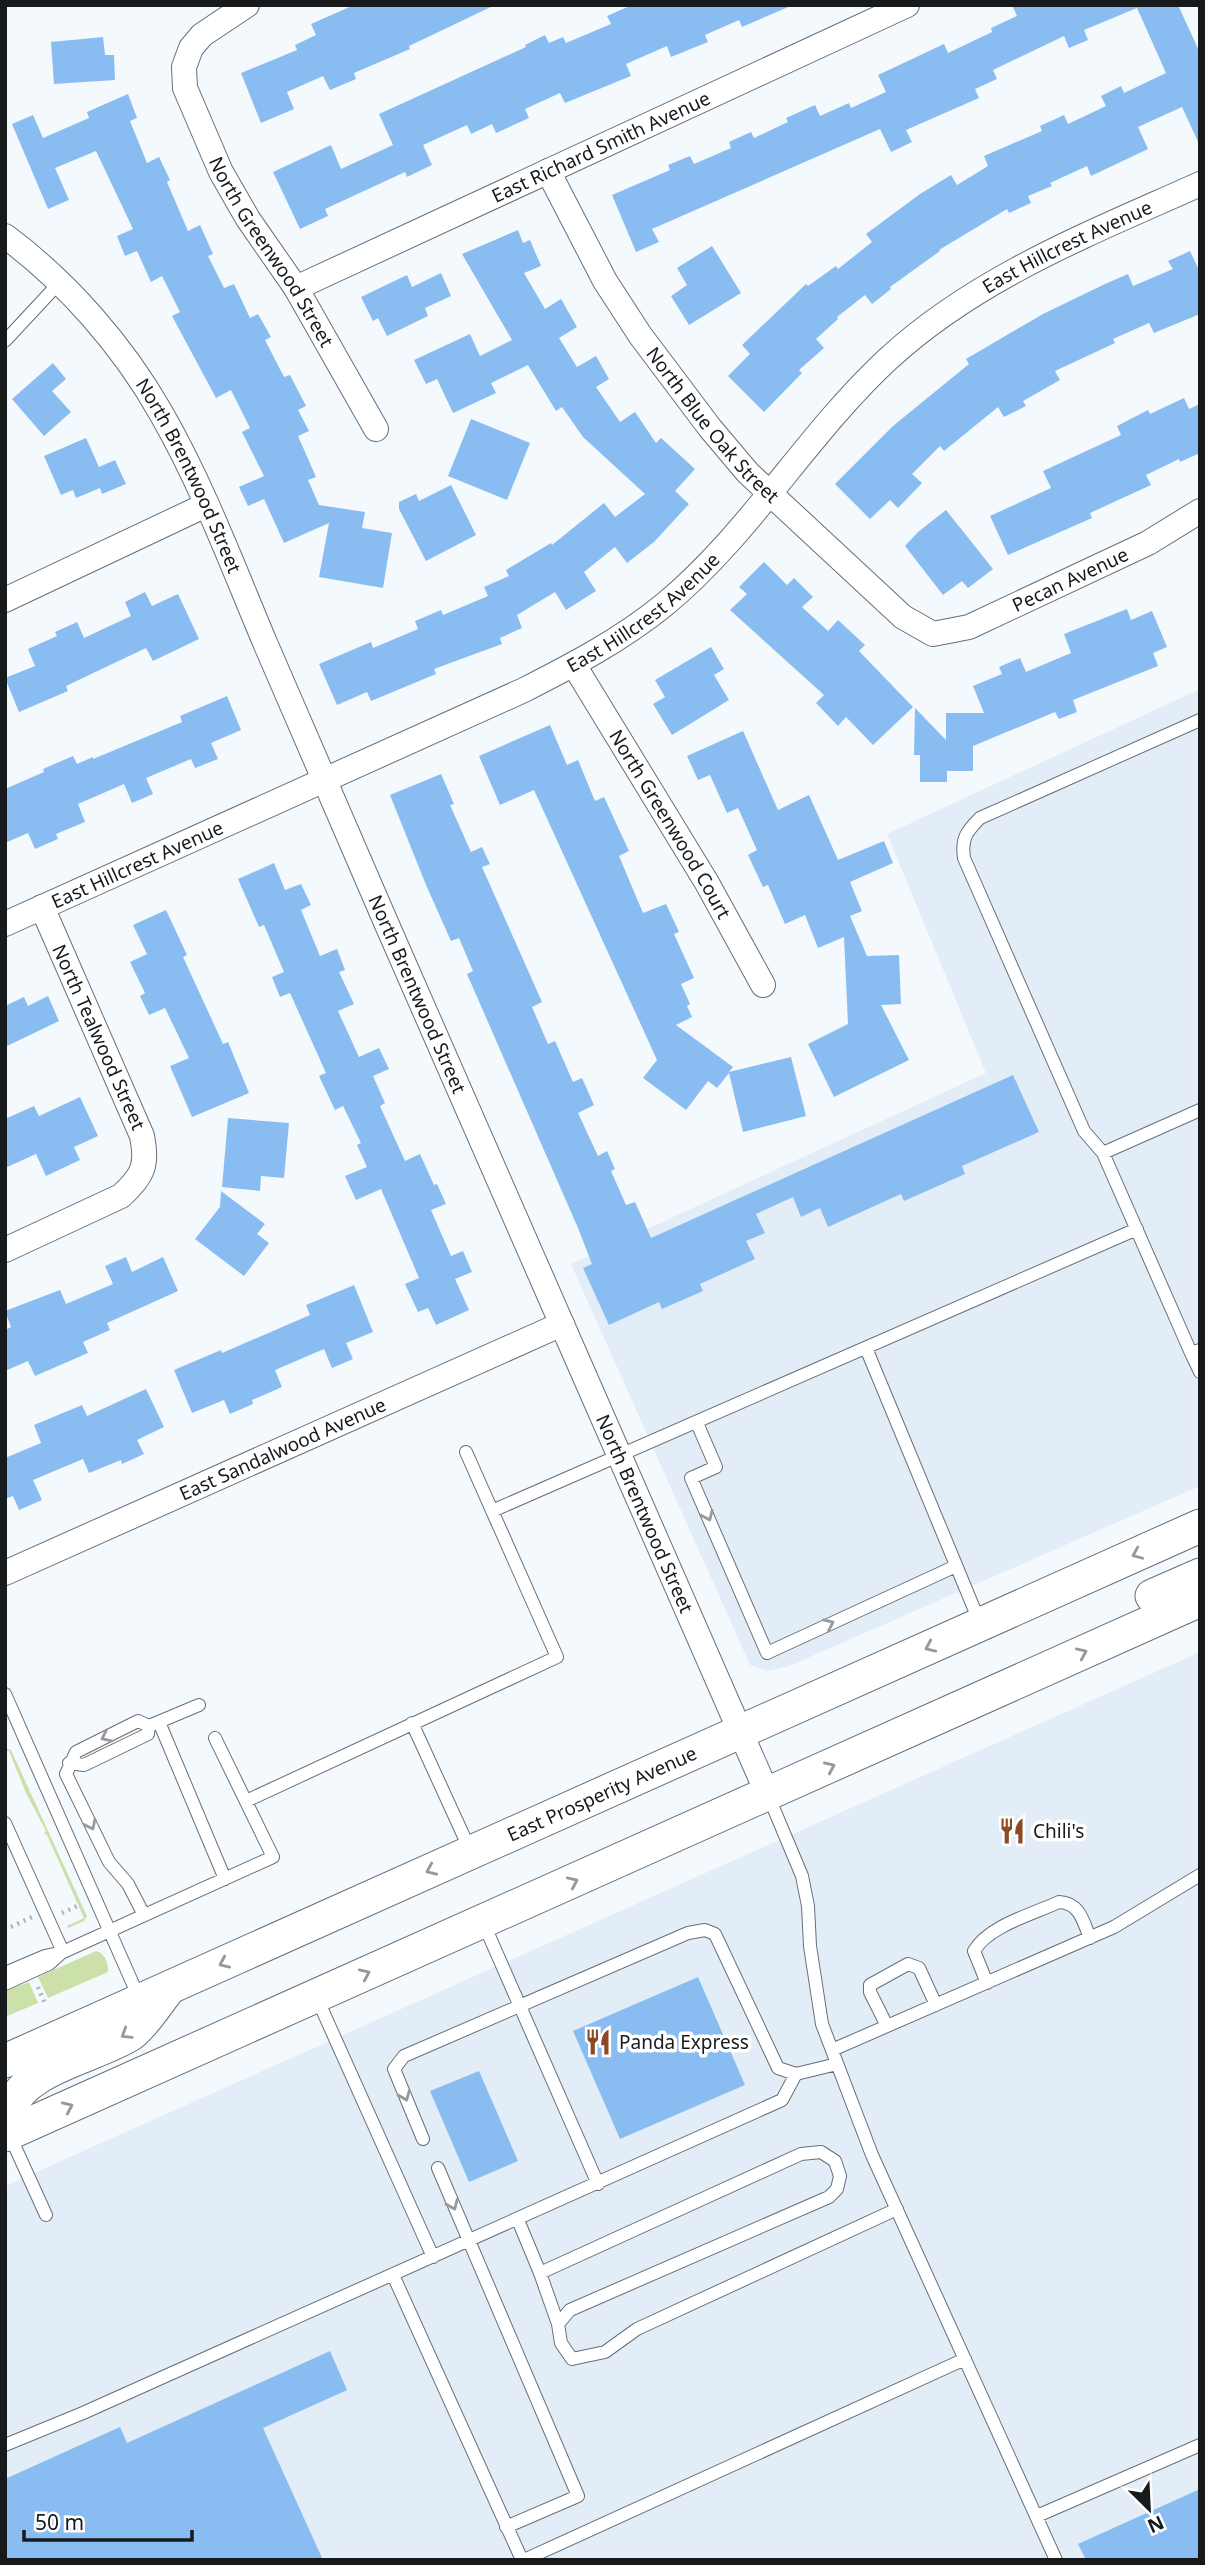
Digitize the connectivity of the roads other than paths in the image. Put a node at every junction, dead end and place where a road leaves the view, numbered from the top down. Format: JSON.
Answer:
{"nodes":[{"id":1,"x":247,"y":5,"type":"edge"},
{"id":2,"x":906,"y":5,"type":"edge"},
{"id":3,"x":548,"y":171,"type":"junction"},
{"id":4,"x":1200,"y":184,"type":"edge"},
{"id":5,"x":5,"y":236,"type":"edge"},
{"id":6,"x":59,"y":283,"type":"junction"},
{"id":7,"x":296,"y":288,"type":"junction"},
{"id":8,"x":5,"y":341,"type":"edge"},
{"id":9,"x":376,"y":429,"type":"dead end"},
{"id":10,"x":770,"y":494,"type":"junction"},
{"id":11,"x":206,"y":505,"type":"junction"},
{"id":12,"x":1200,"y":511,"type":"edge"},
{"id":13,"x":5,"y":600,"type":"edge"},
{"id":14,"x":933,"y":634,"type":"joint"},
{"id":15,"x":574,"y":665,"type":"junction"},
{"id":16,"x":1200,"y":720,"type":"edge"},
{"id":17,"x":323,"y":779,"type":"junction"},
{"id":18,"x":42,"y":907,"type":"junction"},
{"id":19,"x":5,"y":924,"type":"edge"},
{"id":20,"x":763,"y":985,"type":"dead end"},
{"id":21,"x":1200,"y":1110,"type":"edge"},
{"id":22,"x":1103,"y":1153,"type":"junction"},
{"id":23,"x":1138,"y":1229,"type":"junction"},
{"id":24,"x":5,"y":1250,"type":"edge"},
{"id":25,"x":562,"y":1324,"type":"junction"},
{"id":26,"x":866,"y":1348,"type":"junction"},
{"id":27,"x":1196,"y":1351,"type":"edge"},
{"id":28,"x":1200,"y":1372,"type":"edge"},
{"id":29,"x":697,"y":1423,"type":"junction"},
{"id":30,"x":466,"y":1452,"type":"dead end"},
{"id":31,"x":620,"y":1456,"type":"junction"},
{"id":32,"x":492,"y":1511,"type":"junction"},
{"id":33,"x":1200,"y":1526,"type":"edge"},
{"id":34,"x":956,"y":1566,"type":"junction"},
{"id":35,"x":5,"y":1573,"type":"edge"},
{"id":36,"x":1200,"y":1575,"type":"edge"},
{"id":37,"x":1200,"y":1600,"type":"edge"},
{"id":38,"x":980,"y":1624,"type":"junction"},
{"id":39,"x":1000,"y":1690,"type":"junction"},
{"id":40,"x":5,"y":1694,"type":"edge"},
{"id":41,"x":199,"y":1705,"type":"dead end"},
{"id":42,"x":412,"y":1723,"type":"junction"},
{"id":43,"x":18,"y":1724,"type":"junction"},
{"id":44,"x":154,"y":1724,"type":"junction"},
{"id":45,"x":5,"y":1730,"type":"edge"},
{"id":46,"x":741,"y":1732,"type":"junction"},
{"id":47,"x":215,"y":1738,"type":"dead end"},
{"id":48,"x":768,"y":1795,"type":"junction"},
{"id":49,"x":246,"y":1801,"type":"junction"},
{"id":50,"x":5,"y":1823,"type":"edge"},
{"id":51,"x":472,"y":1852,"type":"junction"},
{"id":52,"x":1200,"y":1875,"type":"edge"},
{"id":53,"x":225,"y":1879,"type":"junction"},
{"id":54,"x":144,"y":1915,"type":"junction"},
{"id":55,"x":483,"y":1922,"type":"junction"},
{"id":56,"x":110,"y":1931,"type":"junction"},
{"id":57,"x":1090,"y":1938,"type":"junction"},
{"id":58,"x":63,"y":1952,"type":"junction"},
{"id":59,"x":5,"y":1973,"type":"edge"},
{"id":60,"x":986,"y":1983,"type":"junction"},
{"id":61,"x":5,"y":1984,"type":"edge"},
{"id":62,"x":173,"y":1985,"type":"junction"},
{"id":63,"x":316,"y":1996,"type":"junction"},
{"id":64,"x":140,"y":2000,"type":"junction"},
{"id":65,"x":936,"y":2005,"type":"junction"},
{"id":66,"x":520,"y":2006,"type":"junction"},
{"id":67,"x":887,"y":2026,"type":"junction"},
{"id":68,"x":832,"y":2050,"type":"junction"},
{"id":69,"x":5,"y":2062,"type":"edge"},
{"id":70,"x":838,"y":2064,"type":"junction"},
{"id":71,"x":796,"y":2074,"type":"junction"},
{"id":72,"x":7,"y":2134,"type":"edge"},
{"id":73,"x":423,"y":2139,"type":"dead end"},
{"id":74,"x":438,"y":2168,"type":"dead end"},
{"id":75,"x":598,"y":2184,"type":"junction"},
{"id":76,"x":897,"y":2209,"type":"junction"},
{"id":77,"x":46,"y":2215,"type":"dead end"},
{"id":78,"x":518,"y":2220,"type":"junction"},
{"id":79,"x":469,"y":2242,"type":"junction"},
{"id":80,"x":433,"y":2257,"type":"junction"},
{"id":81,"x":540,"y":2273,"type":"junction"},
{"id":82,"x":393,"y":2275,"type":"junction"},
{"id":83,"x":558,"y":2323,"type":"junction"},
{"id":84,"x":965,"y":2359,"type":"junction"},
{"id":85,"x":5,"y":2445,"type":"edge"},
{"id":86,"x":1200,"y":2445,"type":"edge"},
{"id":87,"x":1037,"y":2516,"type":"junction"},
{"id":88,"x":506,"y":2527,"type":"junction"},
{"id":89,"x":523,"y":2560,"type":"edge"},
{"id":90,"x":1056,"y":2560,"type":"edge"}],
"edges":[{"from":1,"to":7,"type":"street","name":"North Greenwood Street"},
{"from":2,"to":3,"type":"street","name":"East Richard Smith Avenue"},
{"from":3,"to":7,"type":"street","name":"East Richard Smith Avenue"},
{"from":3,"to":10,"type":"street","name":"North Blue Oak Street"},
{"from":4,"to":10,"type":"street","name":"East Hillcrest Avenue"},
{"from":5,"to":6,"type":"street","name":"North Brentwood Street"},
{"from":6,"to":8,"type":"lane"},
{"from":6,"to":11,"type":"street","name":"North Brentwood Street"},
{"from":7,"to":9,"type":"street","name":"North Greenwood Street"},
{"from":10,"to":14,"type":"street","name":"North Blue Oak Street"},
{"from":10,"to":15,"type":"street","name":"East Hillcrest Avenue"},
{"from":11,"to":13,"type":"street"},
{"from":11,"to":17,"type":"street","name":"North Brentwood Street"},
{"from":12,"to":14,"type":"street","name":"Pecan Avenue"},
{"from":15,"to":17,"type":"street","name":"East Hillcrest Avenue"},
{"from":15,"to":20,"type":"street","name":"North Greenwood Court"},
{"from":16,"to":22,"type":"lane"},
{"from":17,"to":18,"type":"street","name":"East Hillcrest Avenue"},
{"from":17,"to":25,"type":"street","name":"North Brentwood Street"},
{"from":18,"to":19,"type":"street","name":"East Hillcrest Avenue"},
{"from":18,"to":24,"type":"street","name":"North Tealwood Street"},
{"from":21,"to":22,"type":"lane"},
{"from":22,"to":23,"type":"lane"},
{"from":23,"to":26,"type":"lane"},
{"from":23,"to":27,"type":"lane"},
{"from":25,"to":31,"type":"street","name":"North Brentwood Street"},
{"from":25,"to":35,"type":"street","name":"East Sandalwood Avenue"},
{"from":26,"to":29,"type":"lane"},
{"from":26,"to":34,"type":"lane"},
{"from":27,"to":28,"type":"lane"},
{"from":29,"to":31,"type":"lane"},
{"from":29,"to":34,"type":"lane","one_way":true},
{"from":30,"to":32,"type":"lane"},
{"from":31,"to":32,"type":"lane"},
{"from":31,"to":46,"type":"street","name":"North Brentwood Street"},
{"from":32,"to":42,"type":"lane"},
{"from":33,"to":38,"type":"main road","name":"East Prosperity Avenue","one_way":true},
{"from":34,"to":38,"type":"lane"},
{"from":36,"to":39,"type":"main road"},
{"from":39,"to":37,"type":"main road","one_way":true},
{"from":38,"to":46,"type":"main road","name":"East Prosperity Avenue","one_way":true},
{"from":48,"to":39,"type":"main road","one_way":true},
{"from":40,"to":43,"type":"lane"},
{"from":41,"to":44,"type":"lane"},
{"from":42,"to":49,"type":"lane"},
{"from":42,"to":51,"type":"lane"},
{"from":43,"to":45,"type":"lane"},
{"from":43,"to":56,"type":"lane"},
{"from":44,"to":53,"type":"lane"},
{"from":44,"to":54,"type":"lane","one_way":true},
{"from":46,"to":48,"type":"street","name":"North Brentwood Street"},
{"from":46,"to":51,"type":"main road","name":"East Prosperity Avenue"},
{"from":47,"to":49,"type":"lane"},
{"from":55,"to":48,"type":"main road","one_way":true},
{"from":48,"to":68,"type":"lane"},
{"from":49,"to":53,"type":"lane"},
{"from":50,"to":58,"type":"lane"},
{"from":51,"to":62,"type":"main road","name":"East Prosperity Avenue","one_way":true},
{"from":52,"to":57,"type":"lane"},
{"from":53,"to":54,"type":"lane"},
{"from":54,"to":56,"type":"lane"},
{"from":63,"to":55,"type":"main road","one_way":true},
{"from":55,"to":66,"type":"lane"},
{"from":56,"to":58,"type":"lane"},
{"from":56,"to":64,"type":"lane"},
{"from":57,"to":60,"type":"lane"},
{"from":57,"to":60,"type":"lane"},
{"from":58,"to":59,"type":"lane"},
{"from":58,"to":61,"type":"lane"},
{"from":60,"to":65,"type":"lane"},
{"from":62,"to":64,"type":"main road","name":"East Prosperity Avenue"},
{"from":62,"to":72,"type":"main road","one_way":true},
{"from":72,"to":63,"type":"main road","one_way":true},
{"from":63,"to":80,"type":"lane"},
{"from":64,"to":69,"type":"main road","name":"East Prosperity Avenue"},
{"from":65,"to":67,"type":"lane"},
{"from":65,"to":67,"type":"lane"},
{"from":66,"to":71,"type":"lane"},
{"from":66,"to":73,"type":"lane","one_way":true},
{"from":66,"to":75,"type":"lane"},
{"from":67,"to":68,"type":"lane"},
{"from":68,"to":70,"type":"lane"},
{"from":70,"to":71,"type":"lane"},
{"from":70,"to":76,"type":"lane"},
{"from":71,"to":75,"type":"lane"},
{"from":72,"to":77,"type":"lane"},
{"from":74,"to":79,"type":"lane","one_way":true},
{"from":75,"to":78,"type":"lane"},
{"from":76,"to":83,"type":"lane"},
{"from":76,"to":84,"type":"lane"},
{"from":78,"to":79,"type":"lane"},
{"from":78,"to":81,"type":"lane"},
{"from":79,"to":80,"type":"lane"},
{"from":79,"to":88,"type":"lane"},
{"from":80,"to":82,"type":"lane"},
{"from":81,"to":83,"type":"lane"},
{"from":81,"to":83,"type":"lane"},
{"from":82,"to":85,"type":"lane"},
{"from":82,"to":88,"type":"lane"},
{"from":84,"to":87,"type":"lane"},
{"from":84,"to":89,"type":"lane"},
{"from":86,"to":87,"type":"lane"},
{"from":87,"to":90,"type":"lane"},
{"from":88,"to":89,"type":"lane"}]}
